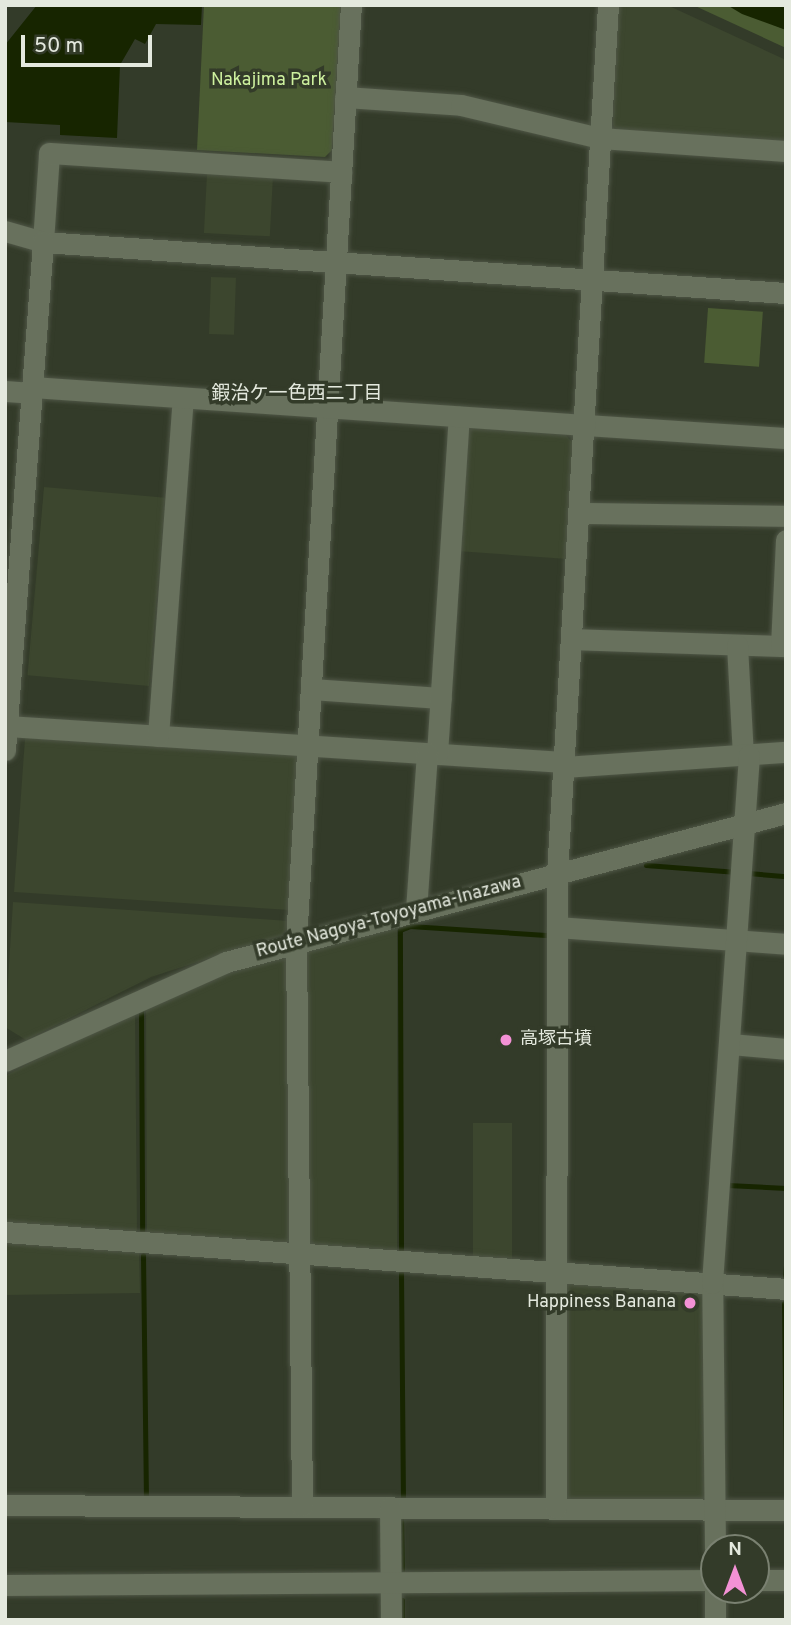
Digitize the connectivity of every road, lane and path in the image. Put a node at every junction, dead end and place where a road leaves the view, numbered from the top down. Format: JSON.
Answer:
{"nodes":[{"id":1,"x":351,"y":5,"type":"edge"},
{"id":2,"x":608,"y":5,"type":"edge"},
{"id":3,"x":345,"y":97,"type":"junction"},
{"id":4,"x":600,"y":138,"type":"junction"},
{"id":5,"x":786,"y":151,"type":"edge"},
{"id":6,"x":341,"y":172,"type":"junction"},
{"id":7,"x":5,"y":232,"type":"edge"},
{"id":8,"x":43,"y":242,"type":"junction"},
{"id":9,"x":335,"y":262,"type":"junction"},
{"id":10,"x":594,"y":280,"type":"junction"},
{"id":11,"x":786,"y":293,"type":"edge"},
{"id":12,"x":32,"y":390,"type":"junction"},
{"id":13,"x":5,"y":391,"type":"edge"},
{"id":14,"x":183,"y":398,"type":"junction"},
{"id":15,"x":326,"y":408,"type":"junction"},
{"id":16,"x":459,"y":417,"type":"junction"},
{"id":17,"x":585,"y":425,"type":"junction"},
{"id":18,"x":786,"y":438,"type":"edge"},
{"id":19,"x":580,"y":513,"type":"junction"},
{"id":20,"x":786,"y":516,"type":"edge"},
{"id":21,"x":786,"y":540,"type":"edge"},
{"id":22,"x":572,"y":639,"type":"junction"},
{"id":23,"x":737,"y":645,"type":"junction"},
{"id":24,"x":784,"y":646,"type":"edge"},
{"id":25,"x":311,"y":689,"type":"junction"},
{"id":26,"x":441,"y":698,"type":"junction"},
{"id":27,"x":7,"y":726,"type":"junction"},
{"id":28,"x":158,"y":736,"type":"junction"},
{"id":29,"x":310,"y":746,"type":"junction"},
{"id":30,"x":5,"y":750,"type":"edge"},
{"id":31,"x":786,"y":752,"type":"edge"},
{"id":32,"x":432,"y":754,"type":"junction"},
{"id":33,"x":746,"y":755,"type":"junction"},
{"id":34,"x":564,"y":765,"type":"junction"},
{"id":35,"x":786,"y":813,"type":"edge"},
{"id":36,"x":747,"y":823,"type":"junction"},
{"id":37,"x":557,"y":874,"type":"junction"},
{"id":38,"x":416,"y":910,"type":"junction"},
{"id":39,"x":557,"y":927,"type":"junction"},
{"id":40,"x":296,"y":940,"type":"junction"},
{"id":41,"x":738,"y":941,"type":"junction"},
{"id":42,"x":786,"y":944,"type":"edge"},
{"id":43,"x":730,"y":1044,"type":"junction"},
{"id":44,"x":786,"y":1049,"type":"edge"},
{"id":45,"x":5,"y":1061,"type":"edge"},
{"id":46,"x":5,"y":1232,"type":"edge"},
{"id":47,"x":299,"y":1254,"type":"junction"},
{"id":48,"x":556,"y":1271,"type":"junction"},
{"id":49,"x":712,"y":1283,"type":"junction"},
{"id":50,"x":786,"y":1289,"type":"edge"},
{"id":51,"x":5,"y":1505,"type":"edge"},
{"id":52,"x":302,"y":1506,"type":"junction"},
{"id":53,"x":390,"y":1507,"type":"junction"},
{"id":54,"x":555,"y":1508,"type":"junction"},
{"id":55,"x":714,"y":1508,"type":"junction"},
{"id":56,"x":786,"y":1510,"type":"edge"},
{"id":57,"x":715,"y":1534,"type":"edge"},
{"id":58,"x":700,"y":1580,"type":"edge"},
{"id":59,"x":391,"y":1583,"type":"junction"},
{"id":60,"x":6,"y":1585,"type":"edge"},
{"id":61,"x":391,"y":1620,"type":"edge"}],
"edges":[{"from":1,"to":3,"type":"street"},
{"from":2,"to":4,"type":"street"},
{"from":3,"to":4,"type":"street"},
{"from":3,"to":6,"type":"street"},
{"from":4,"to":5,"type":"street"},
{"from":4,"to":10,"type":"street"},
{"from":6,"to":8,"type":"street"},
{"from":6,"to":9,"type":"street"},
{"from":7,"to":8,"type":"street"},
{"from":8,"to":9,"type":"street"},
{"from":8,"to":12,"type":"street"},
{"from":9,"to":10,"type":"street"},
{"from":9,"to":15,"type":"street"},
{"from":10,"to":11,"type":"street"},
{"from":10,"to":17,"type":"street"},
{"from":12,"to":13,"type":"street"},
{"from":12,"to":14,"type":"street"},
{"from":12,"to":27,"type":"street"},
{"from":14,"to":15,"type":"street"},
{"from":14,"to":28,"type":"street"},
{"from":15,"to":16,"type":"street"},
{"from":15,"to":25,"type":"street"},
{"from":16,"to":17,"type":"street"},
{"from":16,"to":26,"type":"street"},
{"from":17,"to":18,"type":"street"},
{"from":17,"to":19,"type":"street"},
{"from":19,"to":20,"type":"street"},
{"from":19,"to":22,"type":"street"},
{"from":21,"to":24,"type":"street"},
{"from":22,"to":23,"type":"street"},
{"from":22,"to":34,"type":"street"},
{"from":23,"to":24,"type":"street"},
{"from":23,"to":33,"type":"street"},
{"from":25,"to":26,"type":"street"},
{"from":25,"to":29,"type":"street"},
{"from":26,"to":32,"type":"street"},
{"from":27,"to":28,"type":"street"},
{"from":27,"to":30,"type":"street"},
{"from":28,"to":29,"type":"street"},
{"from":29,"to":32,"type":"street"},
{"from":29,"to":40,"type":"street"},
{"from":31,"to":33,"type":"street"},
{"from":32,"to":34,"type":"street"},
{"from":32,"to":38,"type":"street"},
{"from":33,"to":34,"type":"street"},
{"from":33,"to":36,"type":"street"},
{"from":34,"to":37,"type":"street"},
{"from":35,"to":36,"type":"street","name":"Route Nagoya-Toyoyama-Inazawa"},
{"from":36,"to":37,"type":"street","name":"Route Nagoya-Toyoyama-Inazawa"},
{"from":36,"to":41,"type":"street"},
{"from":37,"to":38,"type":"street","name":"Route Nagoya-Toyoyama-Inazawa"},
{"from":37,"to":39,"type":"street"},
{"from":38,"to":40,"type":"street","name":"Route Nagoya-Toyoyama-Inazawa"},
{"from":39,"to":41,"type":"street"},
{"from":39,"to":48,"type":"street"},
{"from":40,"to":45,"type":"street","name":"Route Nagoya-Toyoyama-Inazawa"},
{"from":40,"to":47,"type":"street"},
{"from":41,"to":42,"type":"street"},
{"from":41,"to":43,"type":"street"},
{"from":43,"to":44,"type":"street"},
{"from":43,"to":49,"type":"street"},
{"from":46,"to":47,"type":"street"},
{"from":47,"to":48,"type":"street"},
{"from":47,"to":52,"type":"street"},
{"from":48,"to":49,"type":"street"},
{"from":48,"to":54,"type":"street"},
{"from":49,"to":50,"type":"street"},
{"from":49,"to":55,"type":"street"},
{"from":51,"to":52,"type":"street"},
{"from":52,"to":53,"type":"street"},
{"from":53,"to":54,"type":"street"},
{"from":53,"to":59,"type":"street"},
{"from":54,"to":55,"type":"street"},
{"from":55,"to":56,"type":"street"},
{"from":55,"to":57,"type":"street"},
{"from":58,"to":59,"type":"street"},
{"from":59,"to":60,"type":"street"},
{"from":59,"to":61,"type":"street"}]}
